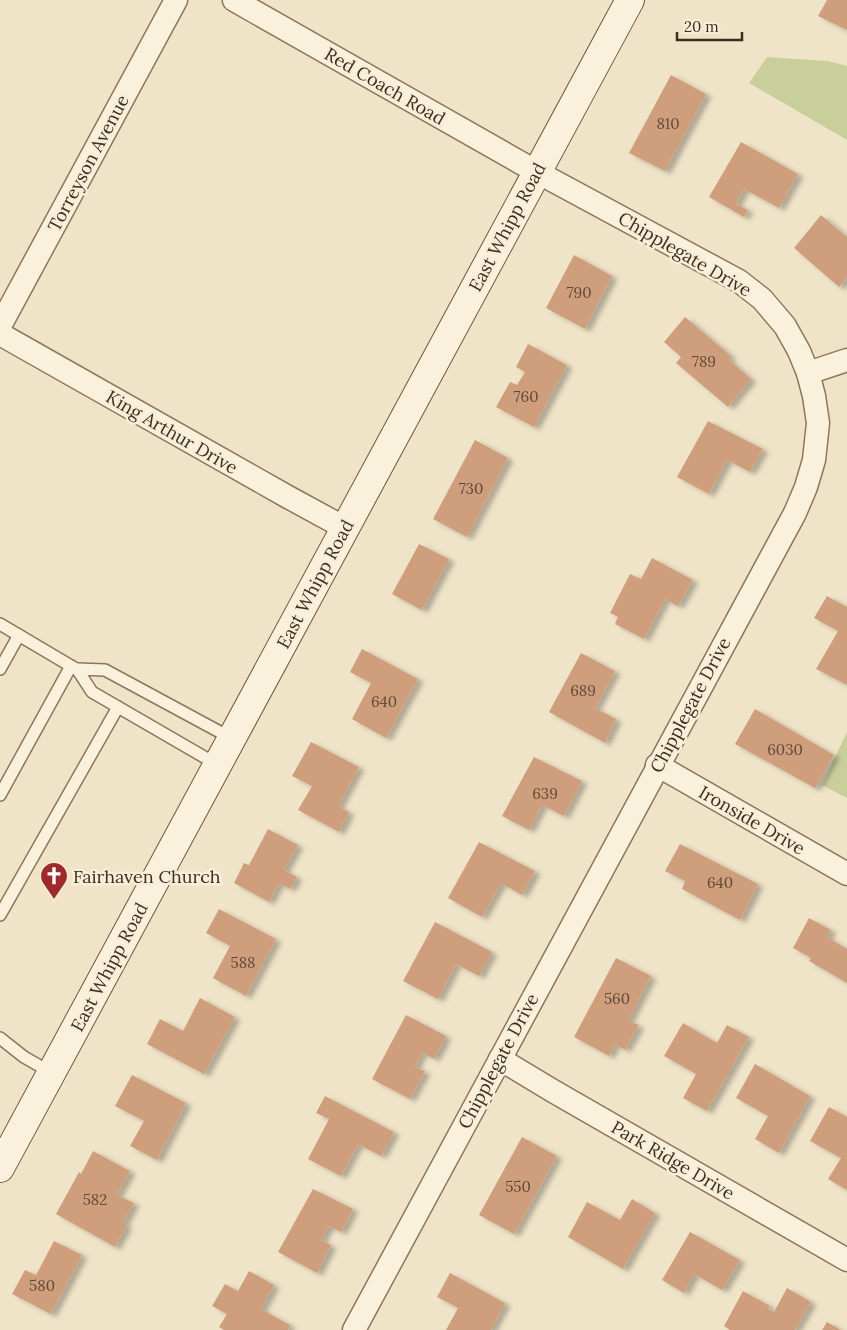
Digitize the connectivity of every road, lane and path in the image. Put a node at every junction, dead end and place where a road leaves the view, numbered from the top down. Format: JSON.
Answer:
{"nodes":[{"id":1,"x":176,"y":0,"type":"edge"},
{"id":2,"x":234,"y":0,"type":"edge"},
{"id":3,"x":630,"y":0,"type":"edge"},
{"id":4,"x":536,"y":172,"type":"junction"},
{"id":5,"x":0,"y":326,"type":"edge"},
{"id":6,"x":0,"y":334,"type":"edge"},
{"id":7,"x":847,"y":360,"type":"edge"},
{"id":8,"x":808,"y":373,"type":"junction"},
{"id":9,"x":345,"y":528,"type":"junction"},
{"id":10,"x":0,"y":624,"type":"edge"},
{"id":11,"x":19,"y":635,"type":"junction"},
{"id":12,"x":74,"y":668,"type":"junction"},
{"id":13,"x":0,"y":669,"type":"edge"},
{"id":14,"x":118,"y":707,"type":"junction"},
{"id":15,"x":231,"y":738,"type":"junction"},
{"id":16,"x":218,"y":765,"type":"junction"},
{"id":17,"x":658,"y":765,"type":"junction"},
{"id":18,"x":0,"y":796,"type":"edge"},
{"id":19,"x":847,"y":874,"type":"edge"},
{"id":20,"x":0,"y":915,"type":"edge"},
{"id":21,"x":0,"y":1038,"type":"edge"},
{"id":22,"x":500,"y":1059,"type":"junction"},
{"id":23,"x":52,"y":1073,"type":"junction"},
{"id":24,"x":0,"y":1168,"type":"edge"},
{"id":25,"x":847,"y":1260,"type":"edge"},
{"id":26,"x":354,"y":1330,"type":"edge"}],
"edges":[{"from":1,"to":5,"type":"street","name":"Torreyson Avenue"},
{"from":2,"to":4,"type":"street","name":"Red Coach Road"},
{"from":3,"to":4,"type":"main road","name":"East Whipp Road"},
{"from":4,"to":8,"type":"street","name":"Chipplegate Drive"},
{"from":4,"to":9,"type":"main road","name":"East Whipp Road"},
{"from":6,"to":9,"type":"street","name":"King Arthur Drive"},
{"from":7,"to":8,"type":"street"},
{"from":8,"to":17,"type":"street","name":"Chipplegate Drive"},
{"from":9,"to":15,"type":"main road","name":"East Whipp Road"},
{"from":10,"to":11,"type":"lane"},
{"from":11,"to":12,"type":"lane"},
{"from":11,"to":13,"type":"lane"},
{"from":12,"to":14,"type":"lane"},
{"from":12,"to":15,"type":"lane"},
{"from":12,"to":18,"type":"lane"},
{"from":14,"to":16,"type":"lane"},
{"from":14,"to":20,"type":"lane"},
{"from":15,"to":16,"type":"main road","name":"East Whipp Road"},
{"from":16,"to":23,"type":"main road","name":"East Whipp Road"},
{"from":17,"to":19,"type":"street","name":"Ironside Drive"},
{"from":17,"to":22,"type":"street","name":"Chipplegate Drive"},
{"from":21,"to":23,"type":"lane"},
{"from":22,"to":25,"type":"street","name":"Park Ridge Drive"},
{"from":22,"to":26,"type":"street","name":"Chipplegate Drive"},
{"from":23,"to":24,"type":"main road","name":"East Whipp Road"}]}
